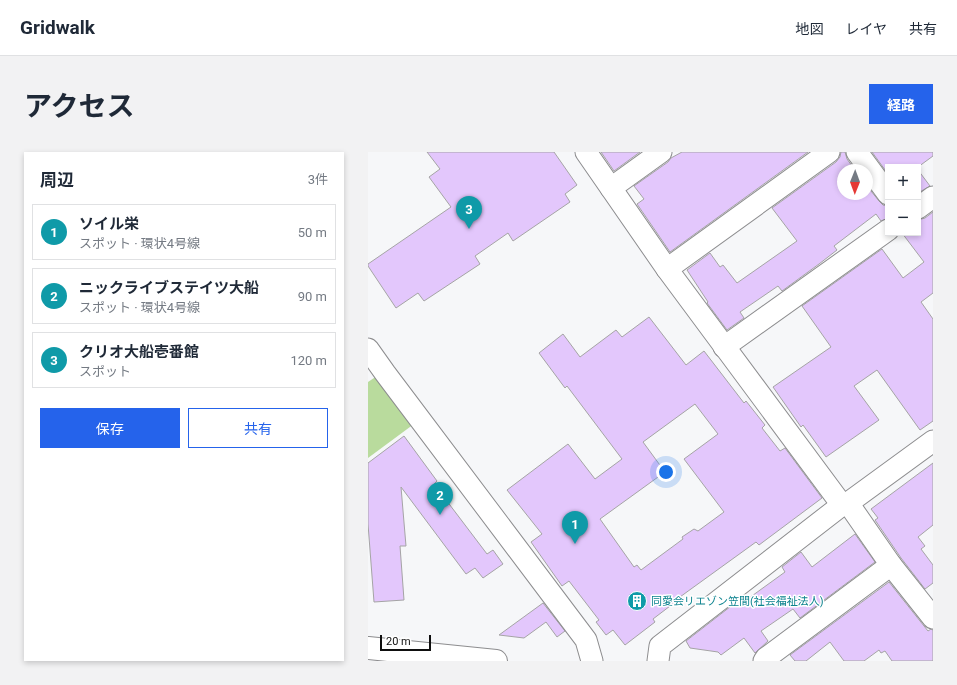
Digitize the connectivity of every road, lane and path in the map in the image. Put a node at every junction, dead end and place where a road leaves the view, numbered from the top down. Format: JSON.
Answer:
{"nodes":[{"id":1,"x":586,"y":152,"type":"edge"},
{"id":2,"x":661,"y":152,"type":"edge"},
{"id":3,"x":829,"y":152,"type":"edge"},
{"id":4,"x":857,"y":152,"type":"edge"},
{"id":5,"x":611,"y":188,"type":"junction"},
{"id":6,"x":885,"y":190,"type":"edge"},
{"id":7,"x":933,"y":197,"type":"edge"},
{"id":8,"x":921,"y":206,"type":"edge"},
{"id":9,"x":885,"y":232,"type":"edge"},
{"id":10,"x":667,"y":269,"type":"junction"},
{"id":11,"x":724,"y":347,"type":"junction"},
{"id":12,"x":368,"y":348,"type":"edge"},
{"id":13,"x":933,"y":441,"type":"edge"},
{"id":14,"x":845,"y":504,"type":"junction"},
{"id":15,"x":892,"y":565,"type":"junction"},
{"id":16,"x":931,"y":611,"type":"edge"},
{"id":17,"x":368,"y":648,"type":"edge"},
{"id":18,"x":496,"y":661,"type":"edge"},
{"id":19,"x":592,"y":661,"type":"edge"},
{"id":20,"x":658,"y":661,"type":"edge"},
{"id":21,"x":764,"y":661,"type":"edge"}],
"edges":[{"from":1,"to":5,"type":"street"},
{"from":2,"to":5,"type":"street"},
{"from":3,"to":10,"type":"street"},
{"from":4,"to":6,"type":"street"},
{"from":5,"to":10,"type":"street"},
{"from":7,"to":8,"type":"street"},
{"from":9,"to":11,"type":"street"},
{"from":10,"to":11,"type":"street"},
{"from":11,"to":14,"type":"street"},
{"from":12,"to":19,"type":"street"},
{"from":13,"to":14,"type":"street"},
{"from":14,"to":15,"type":"street"},
{"from":14,"to":20,"type":"street"},
{"from":15,"to":16,"type":"street"},
{"from":15,"to":21,"type":"street"},
{"from":17,"to":18,"type":"main road"}]}
